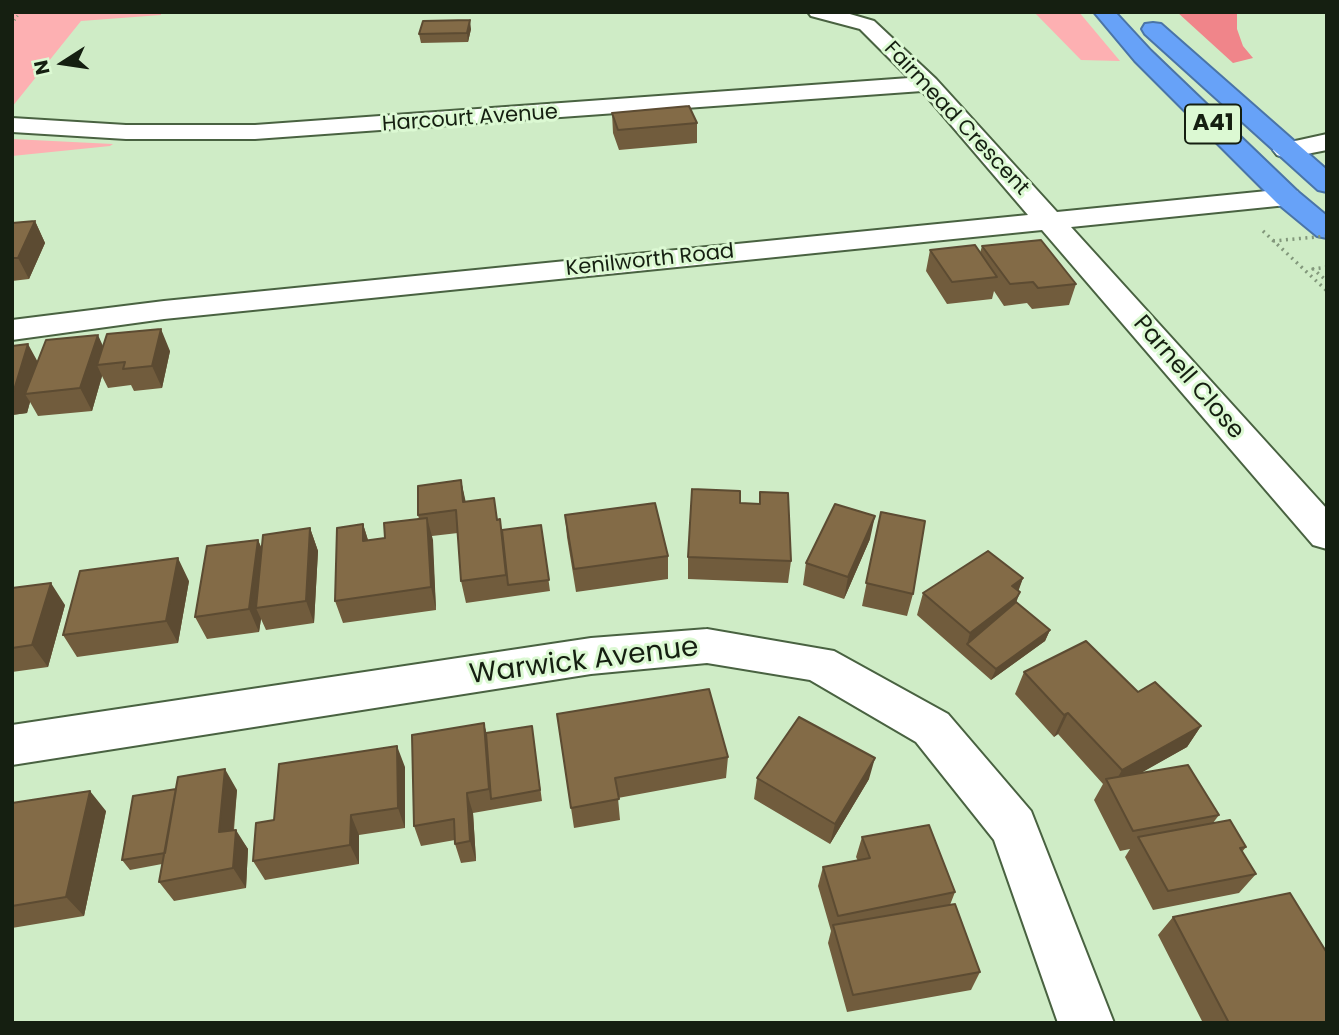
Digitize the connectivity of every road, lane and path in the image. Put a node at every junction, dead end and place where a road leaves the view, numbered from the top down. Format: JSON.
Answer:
{"nodes":[{"id":1,"x":20,"y":12,"type":"edge"},
{"id":2,"x":818,"y":12,"type":"edge"},
{"id":3,"x":1104,"y":12,"type":"edge"},
{"id":4,"x":1136,"y":12,"type":"edge"},
{"id":5,"x":12,"y":24,"type":"edge"},
{"id":6,"x":928,"y":84,"type":"junction"},
{"id":7,"x":12,"y":125,"type":"edge"},
{"id":8,"x":1327,"y":142,"type":"edge"},
{"id":9,"x":1286,"y":150,"type":"junction"},
{"id":10,"x":1327,"y":184,"type":"edge"},
{"id":11,"x":1287,"y":197,"type":"junction"},
{"id":12,"x":1049,"y":220,"type":"junction"},
{"id":13,"x":1327,"y":230,"type":"edge"},
{"id":14,"x":1327,"y":236,"type":"edge"},
{"id":15,"x":1327,"y":267,"type":"edge"},
{"id":16,"x":1327,"y":281,"type":"edge"},
{"id":17,"x":1327,"y":291,"type":"edge"},
{"id":18,"x":12,"y":330,"type":"edge"},
{"id":19,"x":1327,"y":535,"type":"edge"},
{"id":20,"x":12,"y":745,"type":"edge"},
{"id":21,"x":1086,"y":1023,"type":"edge"}],
"edges":[{"from":1,"to":5,"type":"path"},
{"from":2,"to":6,"type":"street","name":"Fairmead Crescent"},
{"from":3,"to":11,"type":"highway","number":"A41"},
{"from":4,"to":9,"type":"highway","number":"A41"},
{"from":6,"to":7,"type":"street","name":"Harcourt Avenue"},
{"from":6,"to":12,"type":"street","name":"Fairmead Crescent"},
{"from":8,"to":9,"type":"street"},
{"from":9,"to":10,"type":"highway","number":"A41"},
{"from":11,"to":12,"type":"street","name":"Kenilworth Road"},
{"from":11,"to":13,"type":"highway","number":"A41"},
{"from":12,"to":18,"type":"street","name":"Kenilworth Road"},
{"from":12,"to":19,"type":"street","name":"Parnell Close"},
{"from":14,"to":17,"type":"path","bridge":true},
{"from":15,"to":16,"type":"path"},
{"from":20,"to":21,"type":"street","name":"Warwick Avenue"}]}
